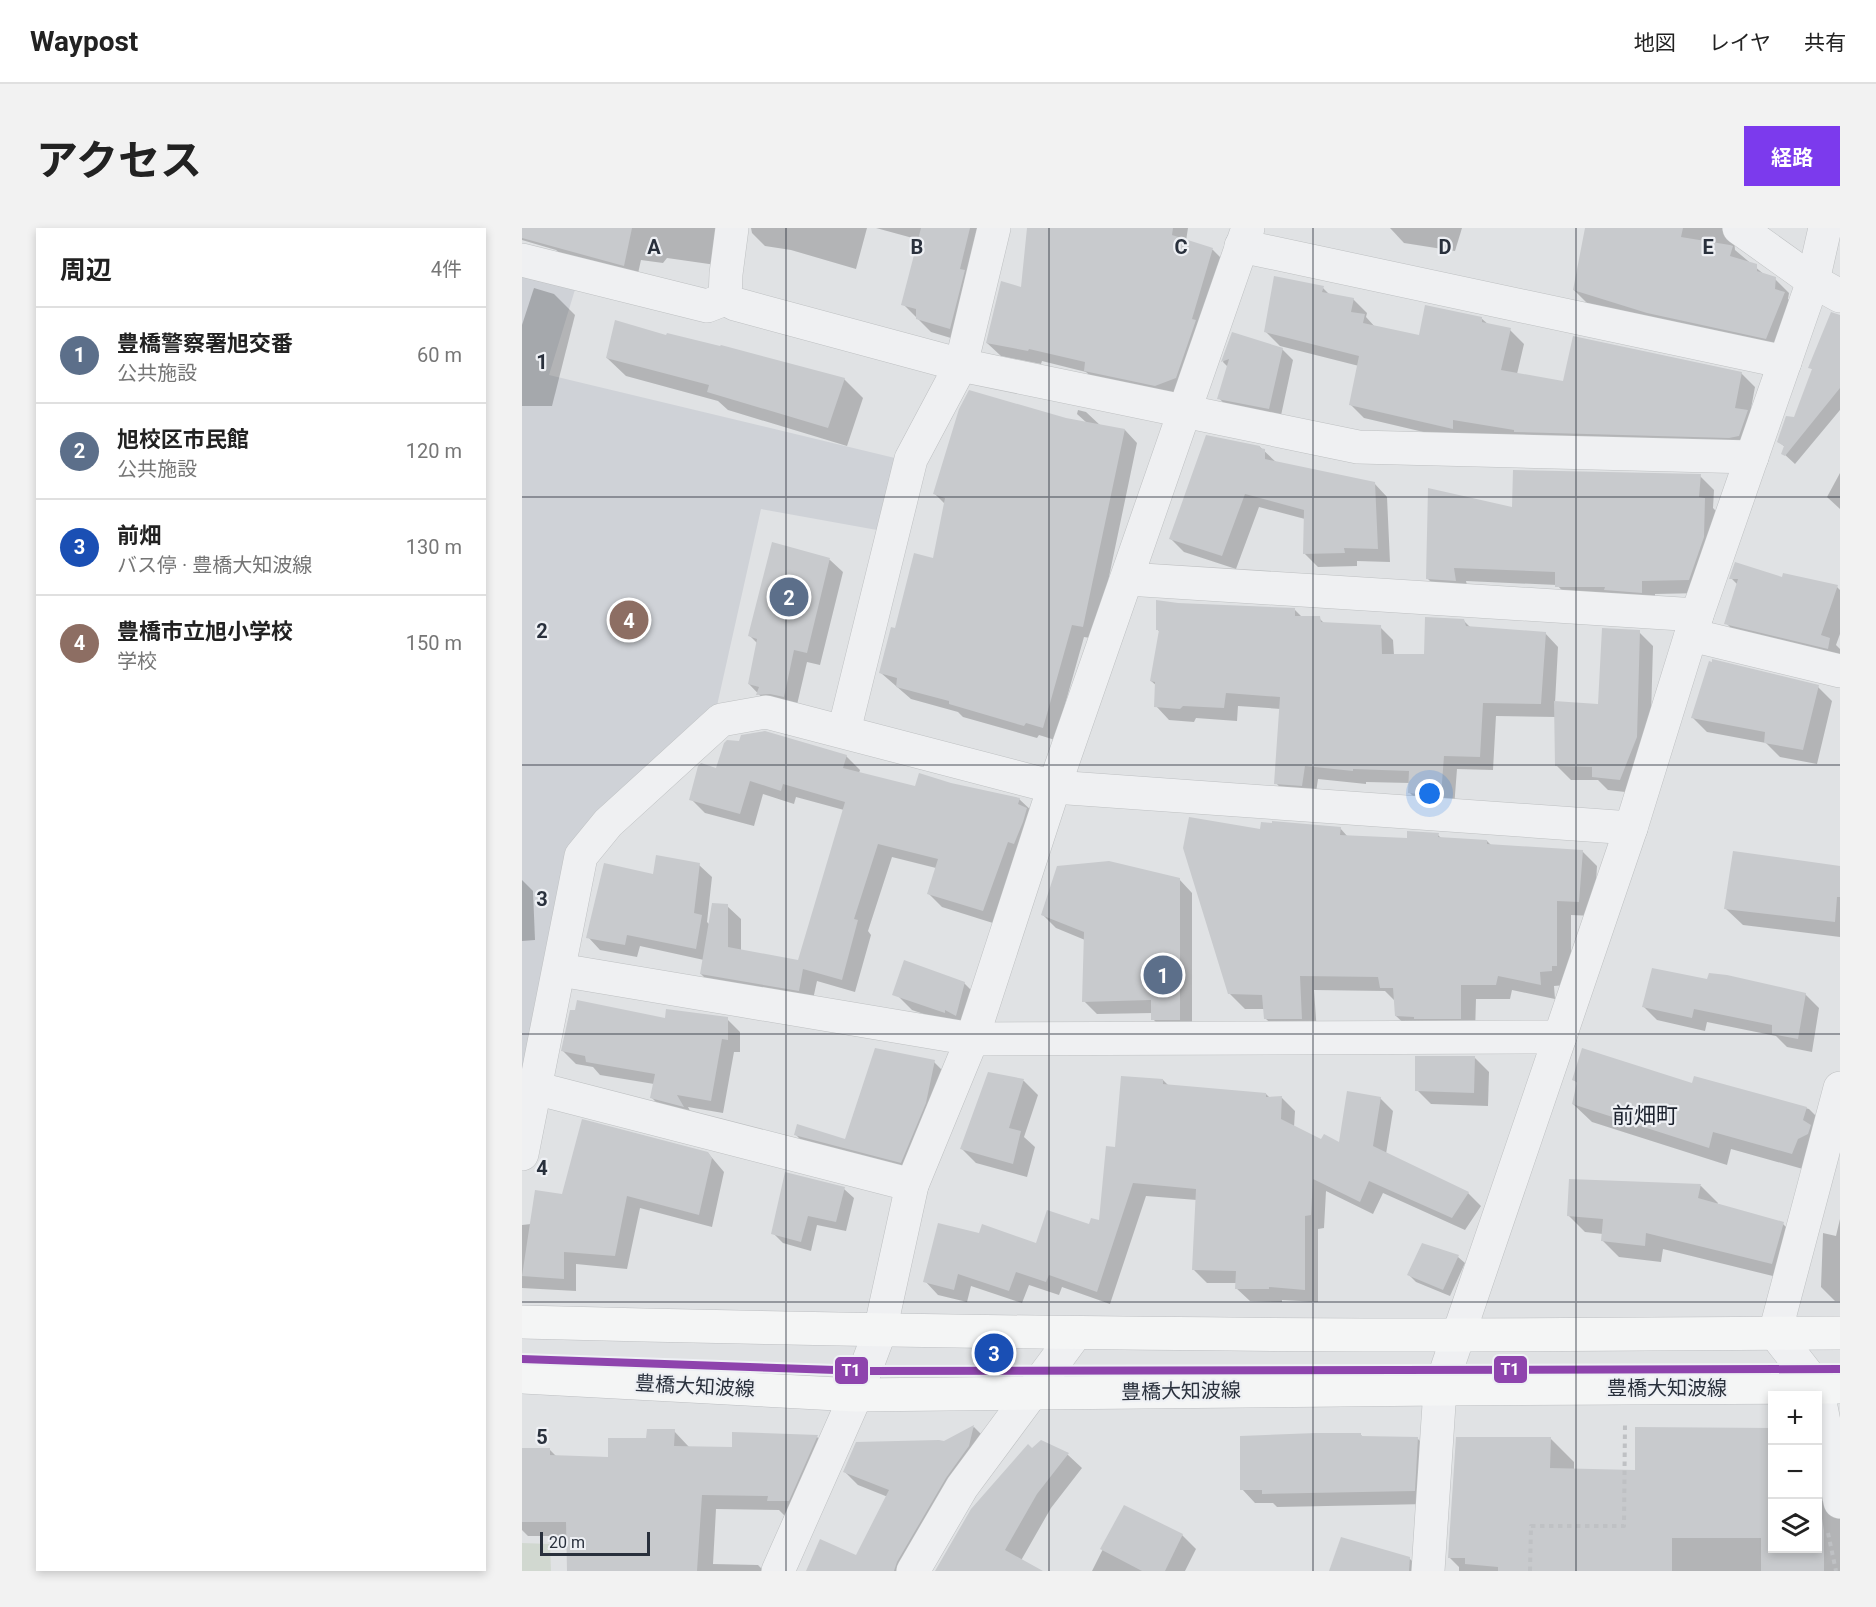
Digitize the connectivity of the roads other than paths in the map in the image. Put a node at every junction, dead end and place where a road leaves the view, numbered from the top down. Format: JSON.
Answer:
{"nodes":[{"id":1,"x":732,"y":228,"type":"edge"},
{"id":2,"x":994,"y":228,"type":"edge"},
{"id":3,"x":1739,"y":228,"type":"edge"},
{"id":4,"x":1825,"y":228,"type":"edge"},
{"id":5,"x":1245,"y":237,"type":"edge"},
{"id":6,"x":522,"y":260,"type":"edge"},
{"id":7,"x":1827,"y":288,"type":"edge"},
{"id":8,"x":725,"y":299,"type":"junction"},
{"id":9,"x":1785,"y":362,"type":"junction"},
{"id":10,"x":961,"y":365,"type":"junction"},
{"id":11,"x":1185,"y":411,"type":"junction"},
{"id":12,"x":1752,"y":458,"type":"junction"},
{"id":13,"x":1127,"y":579,"type":"junction"},
{"id":14,"x":1694,"y":625,"type":"junction"},
{"id":15,"x":1840,"y":671,"type":"edge"},
{"id":16,"x":844,"y":731,"type":"junction"},
{"id":17,"x":1054,"y":788,"type":"junction"},
{"id":18,"x":1631,"y":828,"type":"junction"},
{"id":19,"x":560,"y":970,"type":"junction"},
{"id":20,"x":1560,"y":1037,"type":"junction"},
{"id":21,"x":972,"y":1039,"type":"junction"},
{"id":22,"x":535,"y":1088,"type":"junction"},
{"id":23,"x":1840,"y":1088,"type":"edge"},
{"id":24,"x":522,"y":1154,"type":"edge"},
{"id":25,"x":912,"y":1185,"type":"junction"},
{"id":26,"x":522,"y":1322,"type":"edge"},
{"id":27,"x":880,"y":1331,"type":"junction"},
{"id":28,"x":1774,"y":1333,"type":"junction"},
{"id":29,"x":1840,"y":1333,"type":"edge"},
{"id":30,"x":1076,"y":1334,"type":"junction"},
{"id":31,"x":1458,"y":1335,"type":"junction"},
{"id":32,"x":522,"y":1377,"type":"edge"},
{"id":33,"x":1829,"y":1387,"type":"edge"},
{"id":34,"x":1440,"y":1389,"type":"junction"},
{"id":35,"x":1032,"y":1392,"type":"junction"},
{"id":36,"x":856,"y":1395,"type":"junction"},
{"id":37,"x":1840,"y":1502,"type":"edge"},
{"id":38,"x":778,"y":1571,"type":"edge"},
{"id":39,"x":913,"y":1571,"type":"edge"},
{"id":40,"x":1428,"y":1571,"type":"edge"}],
"edges":[{"from":1,"to":8,"type":"street"},
{"from":2,"to":10,"type":"street"},
{"from":3,"to":7,"type":"street"},
{"from":4,"to":7,"type":"street"},
{"from":5,"to":9,"type":"street"},
{"from":5,"to":11,"type":"street"},
{"from":6,"to":8,"type":"street"},
{"from":7,"to":9,"type":"street"},
{"from":8,"to":10,"type":"street"},
{"from":9,"to":12,"type":"street"},
{"from":10,"to":11,"type":"street"},
{"from":10,"to":16,"type":"street"},
{"from":11,"to":12,"type":"street"},
{"from":11,"to":13,"type":"street"},
{"from":12,"to":14,"type":"street"},
{"from":13,"to":14,"type":"street"},
{"from":13,"to":17,"type":"street"},
{"from":14,"to":15,"type":"street"},
{"from":14,"to":18,"type":"street"},
{"from":16,"to":17,"type":"street"},
{"from":16,"to":19,"type":"street"},
{"from":17,"to":18,"type":"street"},
{"from":17,"to":21,"type":"street"},
{"from":18,"to":20,"type":"street"},
{"from":19,"to":21,"type":"street"},
{"from":19,"to":22,"type":"street"},
{"from":20,"to":21,"type":"street"},
{"from":20,"to":31,"type":"street"},
{"from":21,"to":25,"type":"street"},
{"from":22,"to":24,"type":"street"},
{"from":22,"to":25,"type":"street"},
{"from":23,"to":28,"type":"street"},
{"from":25,"to":27,"type":"street"},
{"from":26,"to":27,"type":"main road"},
{"from":27,"to":30,"type":"main road"},
{"from":27,"to":36,"type":"street"},
{"from":28,"to":29,"type":"main road"},
{"from":28,"to":31,"type":"main road"},
{"from":28,"to":33,"type":"street"},
{"from":30,"to":31,"type":"main road"},
{"from":30,"to":35,"type":"street"},
{"from":31,"to":34,"type":"street"},
{"from":32,"to":36,"type":"main road","name":"豊橋大知波線"},
{"from":33,"to":34,"type":"main road","name":"豊橋大知波線"},
{"from":33,"to":37,"type":"street"},
{"from":34,"to":35,"type":"main road","name":"豊橋大知波線"},
{"from":34,"to":40,"type":"street"},
{"from":35,"to":36,"type":"main road","name":"豊橋大知波線"},
{"from":35,"to":39,"type":"street"},
{"from":36,"to":38,"type":"street"}]}
